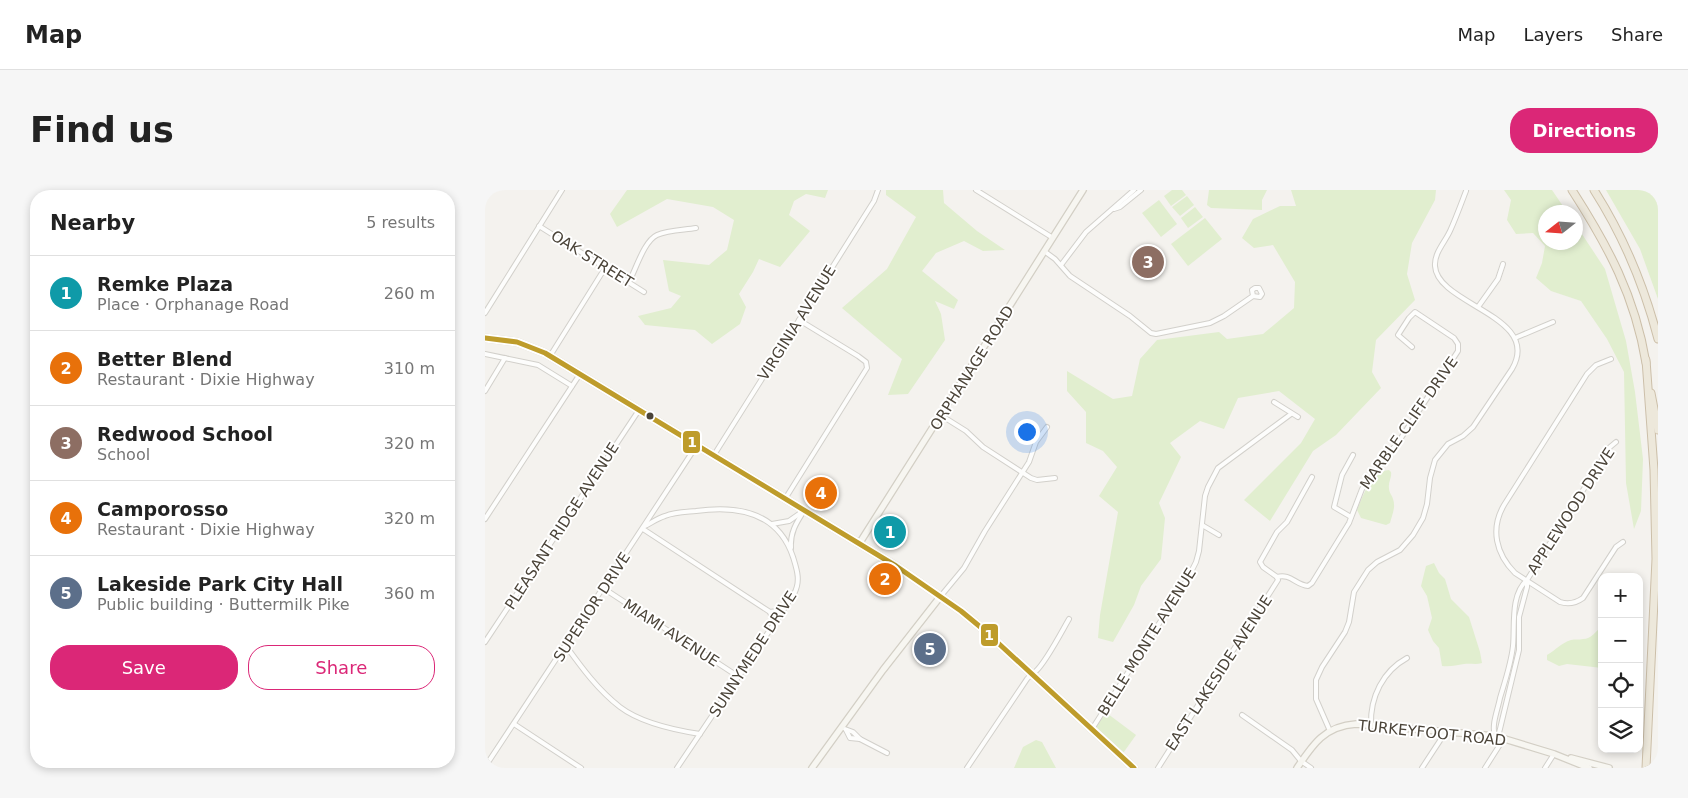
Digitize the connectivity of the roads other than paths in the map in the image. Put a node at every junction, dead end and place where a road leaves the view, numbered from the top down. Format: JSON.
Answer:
{"nodes":[{"id":1,"x":562,"y":190,"type":"edge"},
{"id":2,"x":878,"y":190,"type":"edge"},
{"id":3,"x":976,"y":190,"type":"edge"},
{"id":4,"x":1083,"y":190,"type":"edge"},
{"id":5,"x":1134,"y":190,"type":"edge"},
{"id":6,"x":1141,"y":190,"type":"edge"},
{"id":7,"x":1572,"y":190,"type":"edge"},
{"id":8,"x":1594,"y":190,"type":"edge"},
{"id":9,"x":1466,"y":191,"type":"edge"},
{"id":10,"x":1112,"y":210,"type":"junction"},
{"id":11,"x":539,"y":226,"type":"junction"},
{"id":12,"x":696,"y":228,"type":"dead end"},
{"id":13,"x":1053,"y":238,"type":"junction"},
{"id":14,"x":1044,"y":251,"type":"junction"},
{"id":15,"x":1503,"y":264,"type":"dead end"},
{"id":16,"x":1061,"y":265,"type":"junction"},
{"id":17,"x":605,"y":268,"type":"junction"},
{"id":18,"x":629,"y":282,"type":"junction"},
{"id":19,"x":644,"y":292,"type":"dead end"},
{"id":20,"x":1253,"y":296,"type":"dead end"},
{"id":21,"x":1478,"y":307,"type":"junction"},
{"id":22,"x":485,"y":313,"type":"edge"},
{"id":23,"x":799,"y":320,"type":"junction"},
{"id":24,"x":1553,"y":322,"type":"dead end"},
{"id":25,"x":485,"y":338,"type":"edge"},
{"id":26,"x":1515,"y":338,"type":"junction"},
{"id":27,"x":1658,"y":339,"type":"edge"},
{"id":28,"x":1412,"y":347,"type":"dead end"},
{"id":29,"x":485,"y":354,"type":"edge"},
{"id":30,"x":550,"y":356,"type":"junction"},
{"id":31,"x":505,"y":358,"type":"junction"},
{"id":32,"x":1611,"y":359,"type":"dead end"},
{"id":33,"x":1646,"y":360,"type":"junction"},
{"id":34,"x":580,"y":374,"type":"junction"},
{"id":35,"x":572,"y":386,"type":"junction"},
{"id":36,"x":485,"y":391,"type":"edge"},
{"id":37,"x":1274,"y":402,"type":"dead end"},
{"id":38,"x":639,"y":410,"type":"junction"},
{"id":39,"x":1291,"y":414,"type":"junction"},
{"id":40,"x":942,"y":416,"type":"junction"},
{"id":41,"x":1298,"y":417,"type":"dead end"},
{"id":42,"x":1047,"y":427,"type":"dead end"},
{"id":43,"x":1658,"y":430,"type":"edge"},
{"id":44,"x":1616,"y":442,"type":"dead end"},
{"id":45,"x":697,"y":445,"type":"junction"},
{"id":46,"x":714,"y":455,"type":"junction"},
{"id":47,"x":1353,"y":455,"type":"dead end"},
{"id":48,"x":1022,"y":473,"type":"junction"},
{"id":49,"x":1312,"y":477,"type":"dead end"},
{"id":50,"x":1055,"y":478,"type":"dead end"},
{"id":51,"x":785,"y":499,"type":"junction"},
{"id":52,"x":804,"y":511,"type":"junction"},
{"id":53,"x":1351,"y":517,"type":"junction"},
{"id":54,"x":485,"y":519,"type":"edge"},
{"id":55,"x":772,"y":524,"type":"junction"},
{"id":56,"x":1202,"y":525,"type":"junction"},
{"id":57,"x":644,"y":527,"type":"junction"},
{"id":58,"x":1219,"y":534,"type":"dead end"},
{"id":59,"x":1623,"y":542,"type":"dead end"},
{"id":60,"x":859,"y":544,"type":"junction"},
{"id":61,"x":791,"y":550,"type":"junction"},
{"id":62,"x":1277,"y":577,"type":"junction"},
{"id":63,"x":1527,"y":580,"type":"junction"},
{"id":64,"x":603,"y":588,"type":"junction"},
{"id":65,"x":940,"y":597,"type":"junction"},
{"id":66,"x":783,"y":610,"type":"junction"},
{"id":67,"x":770,"y":612,"type":"junction"},
{"id":68,"x":1069,"y":619,"type":"dead end"},
{"id":69,"x":774,"y":624,"type":"junction"},
{"id":70,"x":485,"y":642,"type":"edge"},
{"id":71,"x":566,"y":646,"type":"junction"},
{"id":72,"x":1407,"y":658,"type":"dead end"},
{"id":73,"x":1031,"y":673,"type":"junction"},
{"id":74,"x":739,"y":677,"type":"junction"},
{"id":75,"x":1241,"y":715,"type":"dead end"},
{"id":76,"x":514,"y":724,"type":"junction"},
{"id":77,"x":1371,"y":725,"type":"junction"},
{"id":78,"x":844,"y":728,"type":"junction"},
{"id":79,"x":1092,"y":729,"type":"junction"},
{"id":80,"x":1330,"y":730,"type":"junction"},
{"id":81,"x":1444,"y":731,"type":"junction"},
{"id":82,"x":700,"y":734,"type":"junction"},
{"id":83,"x":1495,"y":736,"type":"junction"},
{"id":84,"x":1503,"y":738,"type":"junction"},
{"id":85,"x":887,"y":754,"type":"dead end"},
{"id":86,"x":1554,"y":754,"type":"junction"},
{"id":87,"x":1301,"y":761,"type":"junction"},
{"id":88,"x":1644,"y":766,"type":"edge"},
{"id":89,"x":485,"y":767,"type":"edge"},
{"id":90,"x":1132,"y":767,"type":"edge"},
{"id":91,"x":581,"y":768,"type":"edge"},
{"id":92,"x":677,"y":768,"type":"edge"},
{"id":93,"x":812,"y":768,"type":"edge"},
{"id":94,"x":967,"y":768,"type":"edge"},
{"id":95,"x":1158,"y":768,"type":"edge"},
{"id":96,"x":1297,"y":768,"type":"edge"},
{"id":97,"x":1311,"y":768,"type":"edge"},
{"id":98,"x":1422,"y":768,"type":"edge"},
{"id":99,"x":1485,"y":768,"type":"edge"},
{"id":100,"x":1545,"y":768,"type":"edge"},
{"id":101,"x":1589,"y":768,"type":"edge"},
{"id":102,"x":1609,"y":768,"type":"edge"}],
"edges":[{"from":1,"to":11,"type":"street"},
{"from":2,"to":23,"type":"street","name":"VIRGINIA AVENUE"},
{"from":3,"to":13,"type":"street"},
{"from":4,"to":13,"type":"main road","name":"ORPHANAGE ROAD"},
{"from":5,"to":10,"type":"street"},
{"from":6,"to":10,"type":"street"},
{"from":7,"to":33,"type":"highway"},
{"from":8,"to":27,"type":"highway"},
{"from":9,"to":21,"type":"street"},
{"from":10,"to":16,"type":"street"},
{"from":11,"to":17,"type":"street","name":"OAK STREET"},
{"from":11,"to":22,"type":"street"},
{"from":12,"to":18,"type":"street"},
{"from":13,"to":14,"type":"main road","name":"ORPHANAGE ROAD"},
{"from":14,"to":16,"type":"street"},
{"from":14,"to":40,"type":"main road","name":"ORPHANAGE ROAD"},
{"from":15,"to":21,"type":"street"},
{"from":16,"to":20,"type":"street"},
{"from":17,"to":18,"type":"street","name":"OAK STREET"},
{"from":17,"to":30,"type":"street"},
{"from":18,"to":19,"type":"street","name":"OAK STREET"},
{"from":21,"to":26,"type":"street"},
{"from":23,"to":46,"type":"street","name":"VIRGINIA AVENUE"},
{"from":23,"to":51,"type":"street"},
{"from":24,"to":26,"type":"street"},
{"from":25,"to":30,"type":"main road"},
{"from":26,"to":80,"type":"street"},
{"from":28,"to":53,"type":"street","name":"MARBLE CLIFF DRIVE"},
{"from":29,"to":31,"type":"street"},
{"from":30,"to":34,"type":"main road"},
{"from":31,"to":35,"type":"street"},
{"from":31,"to":36,"type":"street"},
{"from":32,"to":63,"type":"street"},
{"from":33,"to":43,"type":"highway"},
{"from":33,"to":88,"type":"highway"},
{"from":34,"to":35,"type":"street"},
{"from":34,"to":38,"type":"main road"},
{"from":35,"to":54,"type":"street"},
{"from":37,"to":39,"type":"street"},
{"from":38,"to":45,"type":"main road"},
{"from":38,"to":70,"type":"street","name":"PLEASANT RIDGE AVENUE"},
{"from":39,"to":41,"type":"street"},
{"from":39,"to":56,"type":"street","name":"BELLE MONTE AVENUE"},
{"from":40,"to":48,"type":"street"},
{"from":40,"to":60,"type":"main road","name":"ORPHANAGE ROAD"},
{"from":42,"to":48,"type":"street"},
{"from":44,"to":63,"type":"street","name":"APPLEWOOD DRIVE"},
{"from":45,"to":46,"type":"main road"},
{"from":45,"to":57,"type":"street","name":"SUPERIOR DRIVE"},
{"from":46,"to":51,"type":"main road"},
{"from":47,"to":53,"type":"street"},
{"from":48,"to":50,"type":"street"},
{"from":48,"to":65,"type":"street"},
{"from":49,"to":62,"type":"street"},
{"from":51,"to":52,"type":"main road"},
{"from":52,"to":55,"type":"street"},
{"from":52,"to":60,"type":"main road"},
{"from":52,"to":61,"type":"street"},
{"from":53,"to":62,"type":"street","name":"MARBLE CLIFF DRIVE"},
{"from":55,"to":57,"type":"street","name":"SUNNYMEDE DRIVE"},
{"from":55,"to":61,"type":"street","name":"SUNNYMEDE DRIVE"},
{"from":56,"to":58,"type":"street"},
{"from":56,"to":79,"type":"street","name":"BELLE MONTE AVENUE"},
{"from":57,"to":64,"type":"street","name":"SUPERIOR DRIVE"},
{"from":57,"to":67,"type":"street"},
{"from":59,"to":63,"type":"street"},
{"from":60,"to":65,"type":"main road"},
{"from":61,"to":66,"type":"street","name":"SUNNYMEDE DRIVE"},
{"from":62,"to":95,"type":"street","name":"EAST LAKESIDE AVENUE"},
{"from":63,"to":83,"type":"street","name":"APPLEWOOD DRIVE"},
{"from":64,"to":71,"type":"street","name":"SUPERIOR DRIVE"},
{"from":64,"to":74,"type":"street","name":"MIAMI AVENUE"},
{"from":65,"to":73,"type":"main road"},
{"from":65,"to":78,"type":"main road"},
{"from":66,"to":67,"type":"street"},
{"from":66,"to":69,"type":"street","name":"SUNNYMEDE DRIVE"},
{"from":67,"to":69,"type":"street"},
{"from":68,"to":73,"type":"street"},
{"from":69,"to":74,"type":"street","name":"SUNNYMEDE DRIVE"},
{"from":71,"to":76,"type":"street","name":"SUPERIOR DRIVE"},
{"from":71,"to":82,"type":"street"},
{"from":72,"to":77,"type":"street"},
{"from":73,"to":79,"type":"main road"},
{"from":73,"to":94,"type":"street"},
{"from":74,"to":82,"type":"street","name":"SUNNYMEDE DRIVE"},
{"from":75,"to":87,"type":"street"},
{"from":76,"to":89,"type":"street","name":"SUPERIOR DRIVE"},
{"from":76,"to":91,"type":"street"},
{"from":77,"to":80,"type":"main road","name":"TURKEYFOOT ROAD"},
{"from":77,"to":81,"type":"main road","name":"TURKEYFOOT ROAD"},
{"from":78,"to":85,"type":"street"},
{"from":78,"to":93,"type":"main road"},
{"from":79,"to":90,"type":"main road"},
{"from":80,"to":87,"type":"main road","name":"TURKEYFOOT ROAD"},
{"from":81,"to":83,"type":"main road","name":"TURKEYFOOT ROAD"},
{"from":81,"to":98,"type":"street"},
{"from":82,"to":92,"type":"street","name":"SUNNYMEDE DRIVE"},
{"from":83,"to":84,"type":"main road","name":"TURKEYFOOT ROAD"},
{"from":84,"to":86,"type":"main road","name":"TURKEYFOOT ROAD"},
{"from":84,"to":99,"type":"street"},
{"from":86,"to":100,"type":"street"},
{"from":86,"to":101,"type":"main road","name":"TURKEYFOOT ROAD"},
{"from":86,"to":102,"type":"main road","name":"TURKEYFOOT ROAD"},
{"from":87,"to":96,"type":"main road","name":"TURKEYFOOT ROAD"},
{"from":87,"to":97,"type":"street"}]}
